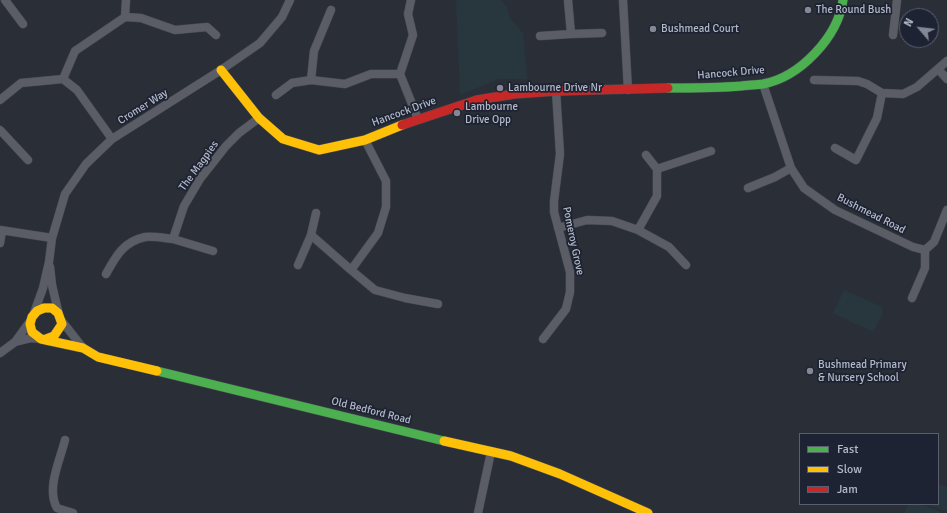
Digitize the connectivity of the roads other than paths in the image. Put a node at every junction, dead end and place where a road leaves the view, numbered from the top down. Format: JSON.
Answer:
{"nodes":[{"id":1,"x":5,"y":0,"type":"edge"},
{"id":2,"x":126,"y":0,"type":"edge"},
{"id":3,"x":290,"y":0,"type":"edge"},
{"id":4,"x":410,"y":0,"type":"edge"},
{"id":5,"x":568,"y":0,"type":"edge"},
{"id":6,"x":623,"y":0,"type":"edge"},
{"id":7,"x":843,"y":0,"type":"edge"},
{"id":8,"x":897,"y":0,"type":"edge"},
{"id":9,"x":332,"y":10,"type":"dead end"},
{"id":10,"x":125,"y":17,"type":"junction"},
{"id":11,"x":22,"y":24,"type":"dead end"},
{"id":12,"x":602,"y":33,"type":"dead end"},
{"id":13,"x":571,"y":34,"type":"junction"},
{"id":14,"x":216,"y":35,"type":"dead end"},
{"id":15,"x":893,"y":35,"type":"dead end"},
{"id":16,"x":540,"y":36,"type":"dead end"},
{"id":17,"x":947,"y":61,"type":"edge"},
{"id":18,"x":938,"y":69,"type":"junction"},
{"id":19,"x":221,"y":70,"type":"junction"},
{"id":20,"x":400,"y":74,"type":"junction"},
{"id":21,"x":63,"y":79,"type":"junction"},
{"id":22,"x":947,"y":79,"type":"edge"},
{"id":23,"x":312,"y":80,"type":"junction"},
{"id":24,"x":814,"y":80,"type":"dead end"},
{"id":25,"x":763,"y":84,"type":"junction"},
{"id":26,"x":628,"y":90,"type":"junction"},
{"id":27,"x":556,"y":91,"type":"junction"},
{"id":28,"x":882,"y":93,"type":"junction"},
{"id":29,"x":276,"y":95,"type":"dead end"},
{"id":30,"x":0,"y":100,"type":"edge"},
{"id":31,"x":259,"y":118,"type":"junction"},
{"id":32,"x":418,"y":119,"type":"junction"},
{"id":33,"x":0,"y":130,"type":"edge"},
{"id":34,"x":112,"y":139,"type":"junction"},
{"id":35,"x":365,"y":140,"type":"junction"},
{"id":36,"x":835,"y":148,"type":"dead end"},
{"id":37,"x":711,"y":151,"type":"dead end"},
{"id":38,"x":646,"y":155,"type":"dead end"},
{"id":39,"x":28,"y":160,"type":"dead end"},
{"id":40,"x":791,"y":168,"type":"junction"},
{"id":41,"x":658,"y":169,"type":"junction"},
{"id":42,"x":748,"y":188,"type":"dead end"},
{"id":43,"x":947,"y":210,"type":"edge"},
{"id":44,"x":316,"y":213,"type":"dead end"},
{"id":45,"x":558,"y":228,"type":"junction"},
{"id":46,"x":1,"y":230,"type":"edge"},
{"id":47,"x":638,"y":230,"type":"junction"},
{"id":48,"x":311,"y":235,"type":"junction"},
{"id":49,"x":52,"y":238,"type":"junction"},
{"id":50,"x":173,"y":239,"type":"junction"},
{"id":51,"x":0,"y":243,"type":"edge"},
{"id":52,"x":925,"y":250,"type":"junction"},
{"id":53,"x":213,"y":251,"type":"dead end"},
{"id":54,"x":49,"y":262,"type":"junction"},
{"id":55,"x":298,"y":265,"type":"dead end"},
{"id":56,"x":686,"y":265,"type":"dead end"},
{"id":57,"x":351,"y":270,"type":"junction"},
{"id":58,"x":106,"y":274,"type":"dead end"},
{"id":59,"x":912,"y":298,"type":"dead end"},
{"id":60,"x":438,"y":304,"type":"dead end"},
{"id":61,"x":32,"y":317,"type":"junction"},
{"id":62,"x":60,"y":317,"type":"junction"},
{"id":63,"x":44,"y":339,"type":"junction"},
{"id":64,"x":543,"y":339,"type":"dead end"},
{"id":65,"x":15,"y":342,"type":"junction"},
{"id":66,"x":83,"y":348,"type":"junction"},
{"id":67,"x":0,"y":353,"type":"edge"},
{"id":68,"x":65,"y":440,"type":"dead end"},
{"id":69,"x":490,"y":452,"type":"junction"},
{"id":70,"x":54,"y":510,"type":"edge"},
{"id":71,"x":73,"y":513,"type":"edge"},
{"id":72,"x":478,"y":513,"type":"edge"},
{"id":73,"x":648,"y":513,"type":"edge"}],
"edges":[{"from":1,"to":11,"type":"street"},
{"from":2,"to":10,"type":"street"},
{"from":3,"to":19,"type":"street","name":"Cromer Way"},
{"from":4,"to":20,"type":"street"},
{"from":5,"to":13,"type":"street"},
{"from":6,"to":26,"type":"street"},
{"from":7,"to":25,"type":"street","name":"Hancock Drive"},
{"from":8,"to":15,"type":"street"},
{"from":9,"to":23,"type":"street"},
{"from":10,"to":14,"type":"street"},
{"from":10,"to":21,"type":"street"},
{"from":12,"to":13,"type":"street"},
{"from":13,"to":16,"type":"street"},
{"from":17,"to":18,"type":"street"},
{"from":18,"to":22,"type":"street"},
{"from":18,"to":28,"type":"street"},
{"from":19,"to":31,"type":"street","name":"Hancock Drive"},
{"from":19,"to":34,"type":"street","name":"Cromer Way"},
{"from":20,"to":23,"type":"street"},
{"from":20,"to":32,"type":"street"},
{"from":21,"to":30,"type":"street"},
{"from":21,"to":34,"type":"street"},
{"from":23,"to":29,"type":"street"},
{"from":24,"to":28,"type":"street"},
{"from":25,"to":26,"type":"street","name":"Hancock Drive"},
{"from":25,"to":40,"type":"street","name":"Bushmead Road"},
{"from":26,"to":27,"type":"street","name":"Hancock Drive"},
{"from":27,"to":32,"type":"street","name":"Hancock Drive"},
{"from":27,"to":45,"type":"street","name":"Pomeroy Grove"},
{"from":28,"to":36,"type":"street"},
{"from":31,"to":35,"type":"street","name":"Hancock Drive"},
{"from":31,"to":50,"type":"street","name":"The Magpies"},
{"from":32,"to":35,"type":"street","name":"Hancock Drive"},
{"from":33,"to":39,"type":"street"},
{"from":34,"to":49,"type":"street","name":"Cromer Way"},
{"from":35,"to":57,"type":"street"},
{"from":37,"to":41,"type":"street"},
{"from":38,"to":41,"type":"street"},
{"from":40,"to":42,"type":"street"},
{"from":40,"to":52,"type":"street","name":"Bushmead Road"},
{"from":41,"to":47,"type":"street"},
{"from":43,"to":52,"type":"street"},
{"from":44,"to":48,"type":"street"},
{"from":45,"to":47,"type":"street"},
{"from":45,"to":64,"type":"street","name":"Pomeroy Grove"},
{"from":46,"to":49,"type":"street"},
{"from":46,"to":51,"type":"street"},
{"from":47,"to":56,"type":"street"},
{"from":48,"to":55,"type":"street"},
{"from":48,"to":57,"type":"street"},
{"from":49,"to":54,"type":"street","name":"Cromer Way"},
{"from":50,"to":53,"type":"street"},
{"from":50,"to":58,"type":"street"},
{"from":52,"to":59,"type":"street"},
{"from":54,"to":61,"type":"street","name":"Cromer Way"},
{"from":54,"to":62,"type":"street","name":"Cromer Way"},
{"from":57,"to":60,"type":"street"},
{"from":61,"to":62,"type":"street"},
{"from":61,"to":63,"type":"street"},
{"from":61,"to":65,"type":"street","name":"Old Bedford Road"},
{"from":62,"to":63,"type":"street"},
{"from":62,"to":66,"type":"street","name":"Old Bedford Road"},
{"from":63,"to":65,"type":"street","name":"Old Bedford Road"},
{"from":63,"to":66,"type":"street","name":"Old Bedford Road"},
{"from":65,"to":67,"type":"street","name":"Old Bedford Road"},
{"from":66,"to":69,"type":"street","name":"Old Bedford Road"},
{"from":68,"to":70,"type":"street"},
{"from":69,"to":72,"type":"street"},
{"from":69,"to":73,"type":"street","name":"Old Bedford Road"},
{"from":70,"to":71,"type":"street"}]}
